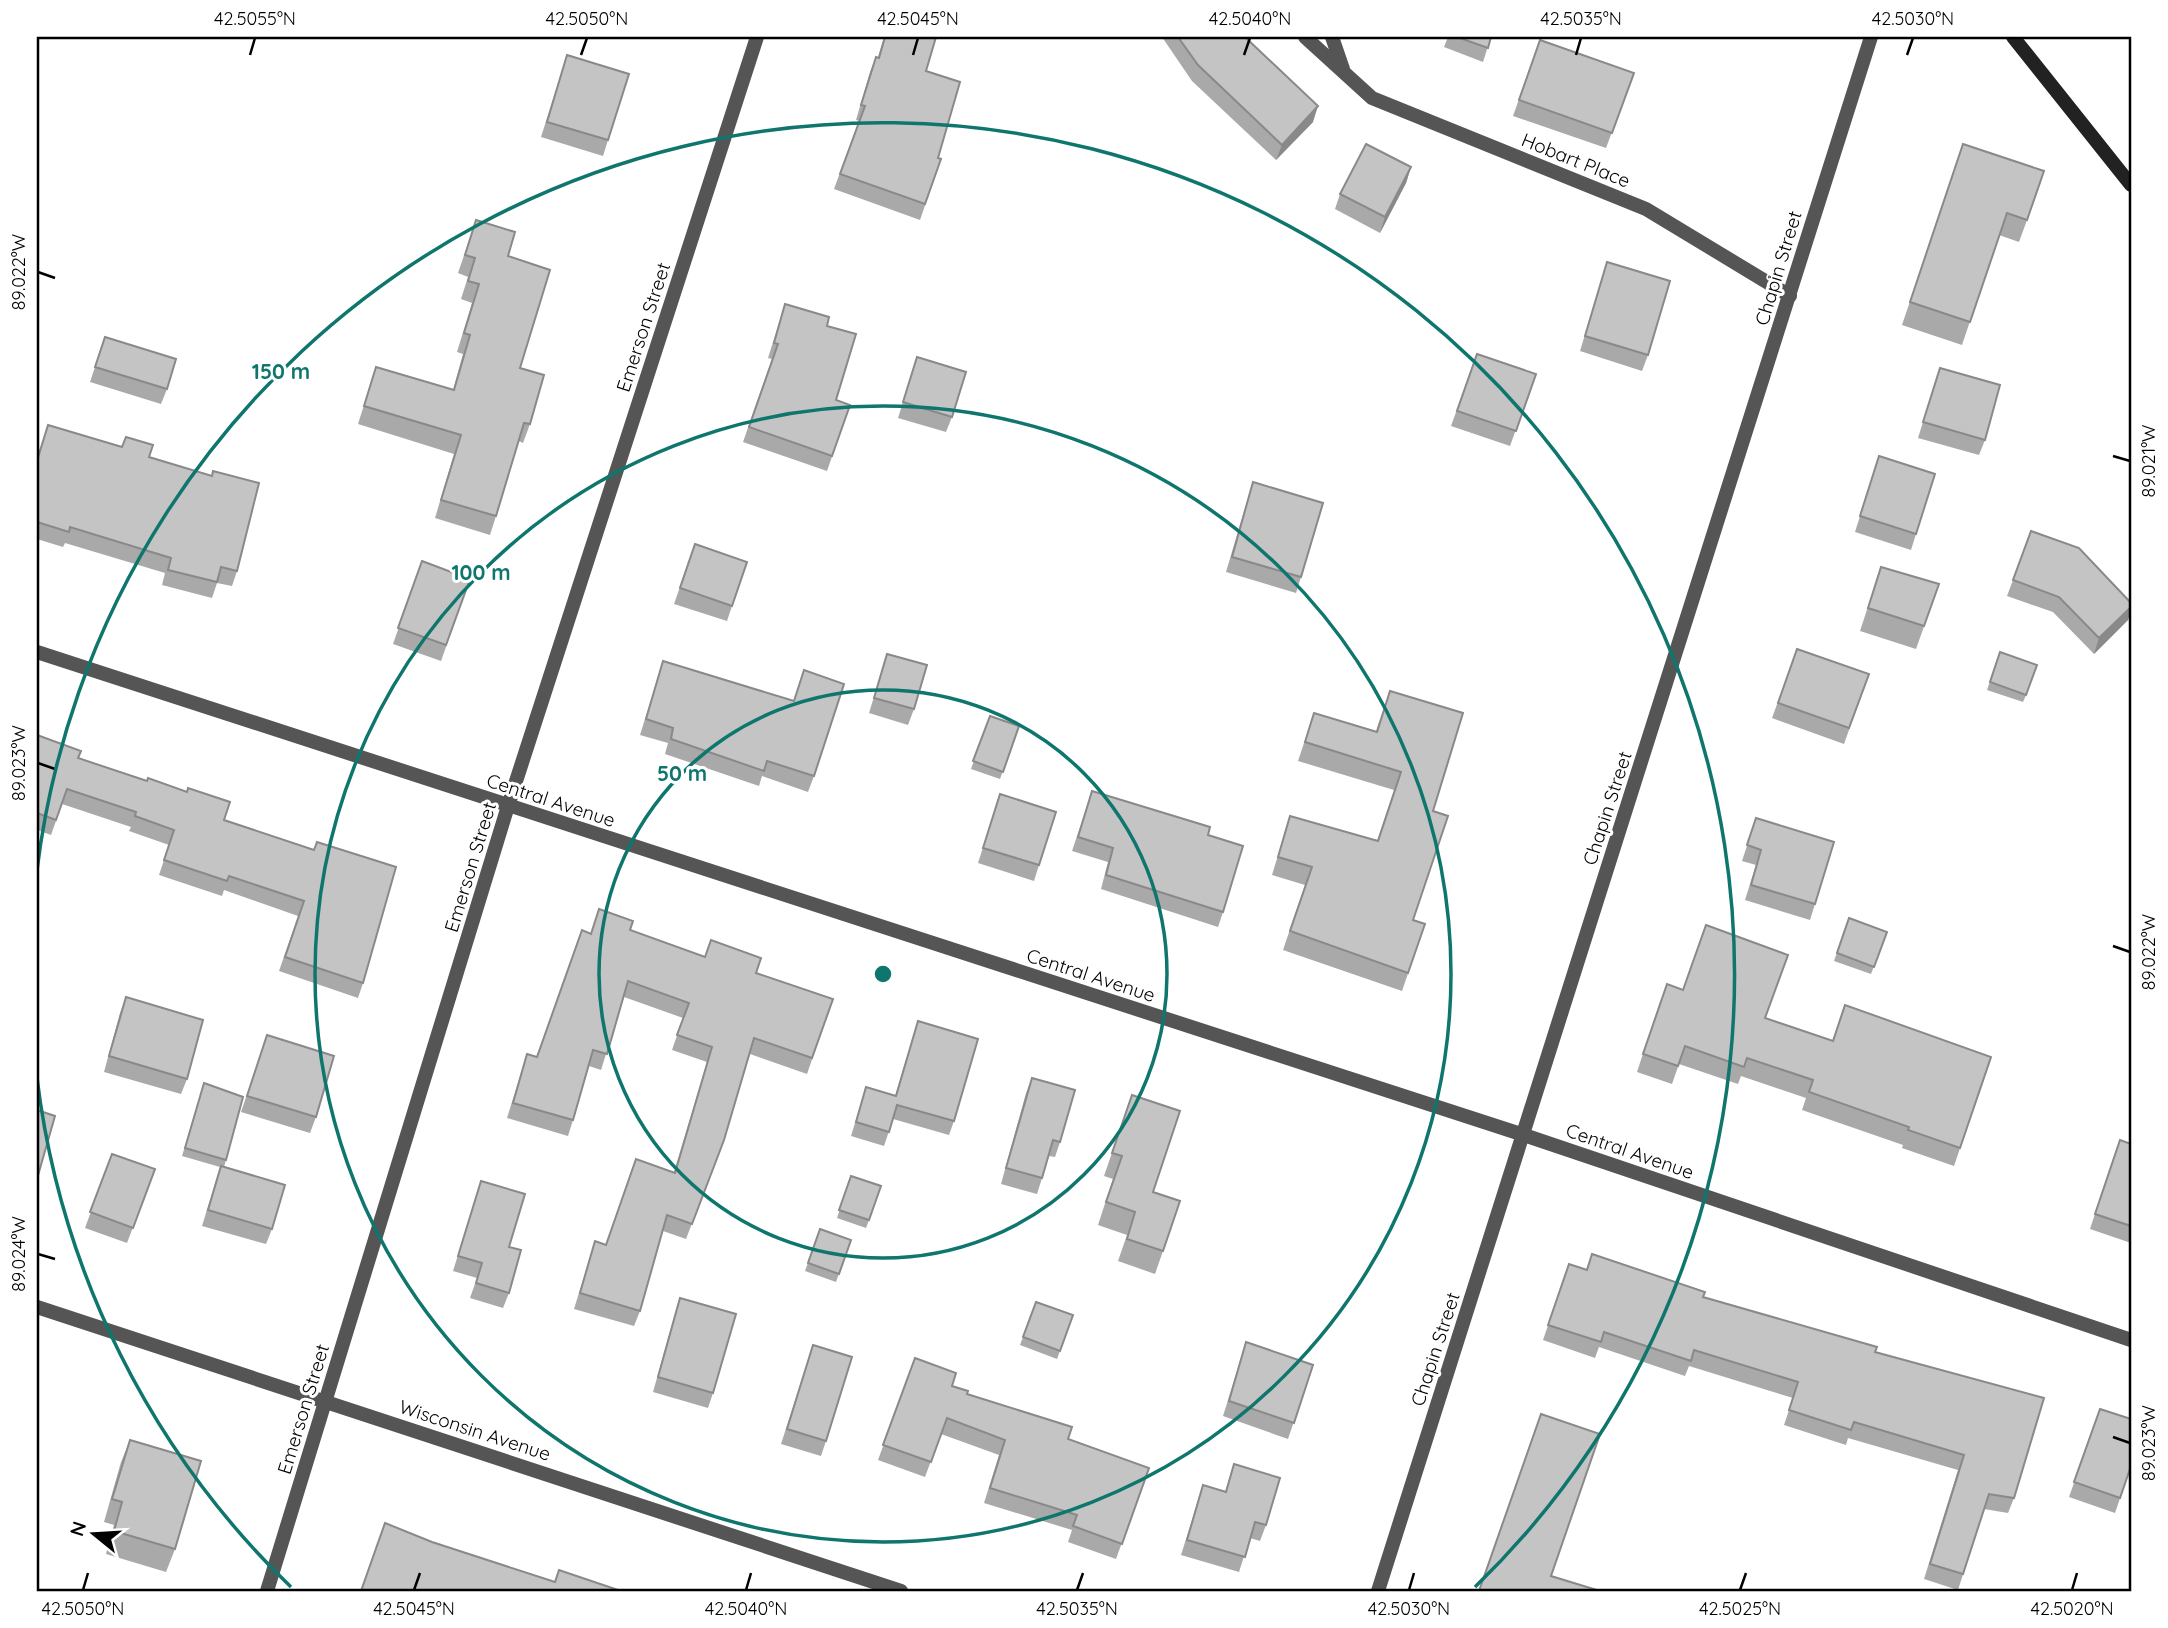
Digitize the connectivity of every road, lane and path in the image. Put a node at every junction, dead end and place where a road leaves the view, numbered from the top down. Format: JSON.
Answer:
{"nodes":[{"id":1,"x":757,"y":37,"type":"edge"},
{"id":2,"x":1305,"y":37,"type":"edge"},
{"id":3,"x":1332,"y":37,"type":"edge"},
{"id":4,"x":1871,"y":37,"type":"edge"},
{"id":5,"x":2013,"y":37,"type":"edge"},
{"id":6,"x":1343,"y":70,"type":"junction"},
{"id":7,"x":2131,"y":185,"type":"edge"},
{"id":8,"x":1790,"y":296,"type":"junction"},
{"id":9,"x":37,"y":652,"type":"edge"},
{"id":10,"x":508,"y":806,"type":"junction"},
{"id":11,"x":1524,"y":1135,"type":"junction"},
{"id":12,"x":37,"y":1307,"type":"edge"},
{"id":13,"x":2131,"y":1340,"type":"edge"},
{"id":14,"x":326,"y":1401,"type":"junction"},
{"id":15,"x":267,"y":1591,"type":"edge"},
{"id":16,"x":901,"y":1591,"type":"edge"},
{"id":17,"x":1378,"y":1591,"type":"edge"}],
"edges":[{"from":1,"to":10,"type":"street","name":"Emerson Street"},
{"from":2,"to":6,"type":"street","name":"Hobart Place"},
{"from":3,"to":6,"type":"street","name":"Hobart Place"},
{"from":4,"to":8,"type":"street","name":"Chapin Street"},
{"from":5,"to":7,"type":"street"},
{"from":6,"to":8,"type":"street","name":"Hobart Place"},
{"from":8,"to":11,"type":"street","name":"Chapin Street"},
{"from":9,"to":10,"type":"street","name":"Central Avenue"},
{"from":10,"to":11,"type":"street","name":"Central Avenue"},
{"from":10,"to":14,"type":"street","name":"Emerson Street"},
{"from":11,"to":13,"type":"street","name":"Central Avenue"},
{"from":11,"to":17,"type":"street","name":"Chapin Street"},
{"from":12,"to":14,"type":"street","name":"Wisconsin Avenue"},
{"from":14,"to":15,"type":"street","name":"Emerson Street"},
{"from":14,"to":16,"type":"street","name":"Wisconsin Avenue"}]}
